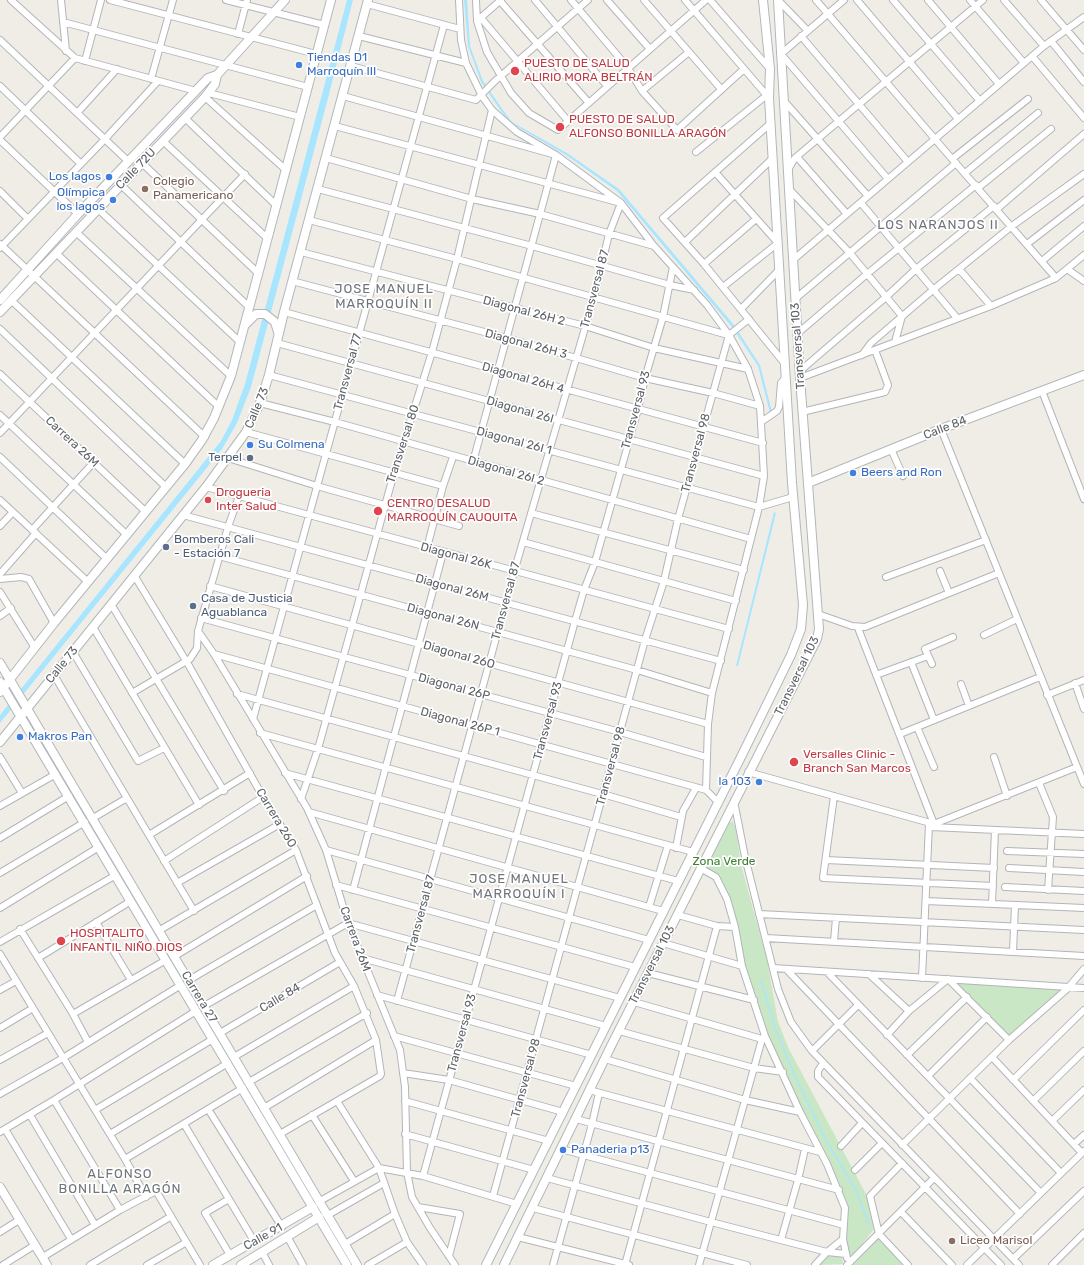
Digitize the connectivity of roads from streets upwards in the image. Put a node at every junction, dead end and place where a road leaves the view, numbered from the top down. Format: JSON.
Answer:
{"nodes":[{"id":1,"x":11,"y":0,"type":"edge"},
{"id":2,"x":61,"y":0,"type":"edge"},
{"id":3,"x":101,"y":0,"type":"edge"},
{"id":4,"x":110,"y":0,"type":"edge"},
{"id":5,"x":173,"y":0,"type":"edge"},
{"id":6,"x":226,"y":0,"type":"edge"},
{"id":7,"x":285,"y":0,"type":"edge"},
{"id":8,"x":331,"y":0,"type":"edge"},
{"id":9,"x":459,"y":0,"type":"edge"},
{"id":10,"x":476,"y":0,"type":"edge"},
{"id":11,"x":500,"y":0,"type":"edge"},
{"id":12,"x":535,"y":0,"type":"edge"},
{"id":13,"x":571,"y":0,"type":"edge"},
{"id":14,"x":588,"y":0,"type":"edge"},
{"id":15,"x":607,"y":0,"type":"edge"},
{"id":16,"x":644,"y":0,"type":"edge"},
{"id":17,"x":685,"y":0,"type":"edge"},
{"id":18,"x":706,"y":0,"type":"edge"},
{"id":19,"x":710,"y":0,"type":"edge"},
{"id":20,"x":763,"y":0,"type":"edge"},
{"id":21,"x":778,"y":0,"type":"edge"},
{"id":22,"x":816,"y":0,"type":"edge"},
{"id":23,"x":844,"y":0,"type":"edge"},
{"id":24,"x":857,"y":0,"type":"edge"},
{"id":25,"x":893,"y":0,"type":"edge"},
{"id":26,"x":928,"y":0,"type":"edge"},
{"id":27,"x":970,"y":0,"type":"edge"},
{"id":28,"x":983,"y":0,"type":"edge"},
{"id":29,"x":1004,"y":0,"type":"edge"},
{"id":30,"x":1041,"y":0,"type":"edge"},
{"id":31,"x":368,"y":2,"type":"edge"},
{"id":32,"x":247,"y":3,"type":"edge"},
{"id":33,"x":975,"y":6,"type":"junction"},
{"id":34,"x":578,"y":8,"type":"junction"},
{"id":35,"x":694,"y":10,"type":"junction"},
{"id":36,"x":274,"y":12,"type":"junction"},
{"id":37,"x":828,"y":14,"type":"junction"},
{"id":38,"x":168,"y":15,"type":"junction"},
{"id":39,"x":1084,"y":18,"type":"edge"},
{"id":40,"x":479,"y":20,"type":"junction"},
{"id":41,"x":64,"y":22,"type":"junction"},
{"id":42,"x":444,"y":25,"type":"junction"},
{"id":43,"x":324,"y":26,"type":"junction"},
{"id":44,"x":951,"y":26,"type":"junction"},
{"id":45,"x":557,"y":27,"type":"junction"},
{"id":46,"x":460,"y":29,"type":"junction"},
{"id":47,"x":93,"y":30,"type":"junction"},
{"id":48,"x":671,"y":30,"type":"junction"},
{"id":49,"x":1067,"y":30,"type":"junction"},
{"id":50,"x":808,"y":31,"type":"junction"},
{"id":51,"x":238,"y":34,"type":"junction"},
{"id":52,"x":359,"y":36,"type":"junction"},
{"id":53,"x":801,"y":36,"type":"junction"},
{"id":54,"x":251,"y":37,"type":"junction"},
{"id":55,"x":0,"y":40,"type":"edge"},
{"id":56,"x":1052,"y":41,"type":"junction"},
{"id":57,"x":537,"y":44,"type":"junction"},
{"id":58,"x":931,"y":44,"type":"junction"},
{"id":59,"x":1044,"y":46,"type":"junction"},
{"id":60,"x":160,"y":48,"type":"junction"},
{"id":61,"x":650,"y":49,"type":"junction"},
{"id":62,"x":1084,"y":50,"type":"edge"},
{"id":63,"x":66,"y":51,"type":"junction"},
{"id":64,"x":690,"y":52,"type":"junction"},
{"id":65,"x":316,"y":54,"type":"junction"},
{"id":66,"x":781,"y":54,"type":"junction"},
{"id":67,"x":436,"y":56,"type":"junction"},
{"id":68,"x":1032,"y":56,"type":"junction"},
{"id":69,"x":74,"y":58,"type":"junction"},
{"id":70,"x":85,"y":61,"type":"junction"},
{"id":71,"x":518,"y":61,"type":"junction"},
{"id":72,"x":910,"y":62,"type":"junction"},
{"id":73,"x":466,"y":63,"type":"junction"},
{"id":74,"x":1024,"y":63,"type":"junction"},
{"id":75,"x":226,"y":65,"type":"junction"},
{"id":76,"x":351,"y":66,"type":"junction"},
{"id":77,"x":628,"y":68,"type":"junction"},
{"id":78,"x":744,"y":68,"type":"junction"},
{"id":79,"x":117,"y":69,"type":"junction"},
{"id":80,"x":770,"y":69,"type":"junction"},
{"id":81,"x":217,"y":75,"type":"junction"},
{"id":82,"x":501,"y":76,"type":"junction"},
{"id":83,"x":154,"y":80,"type":"junction"},
{"id":84,"x":886,"y":82,"type":"junction"},
{"id":85,"x":1084,"y":82,"type":"edge"},
{"id":86,"x":999,"y":84,"type":"junction"},
{"id":87,"x":0,"y":86,"type":"edge"},
{"id":88,"x":48,"y":86,"type":"junction"},
{"id":89,"x":607,"y":86,"type":"junction"},
{"id":90,"x":308,"y":87,"type":"junction"},
{"id":91,"x":427,"y":87,"type":"junction"},
{"id":92,"x":721,"y":89,"type":"junction"},
{"id":93,"x":196,"y":91,"type":"junction"},
{"id":94,"x":642,"y":91,"type":"junction"},
{"id":95,"x":207,"y":95,"type":"junction"},
{"id":96,"x":483,"y":95,"type":"junction"},
{"id":97,"x":343,"y":96,"type":"junction"},
{"id":98,"x":768,"y":96,"type":"junction"},
{"id":99,"x":1028,"y":99,"type":"dead end"},
{"id":100,"x":784,"y":101,"type":"junction"},
{"id":101,"x":980,"y":101,"type":"junction"},
{"id":102,"x":589,"y":103,"type":"junction"},
{"id":103,"x":860,"y":104,"type":"junction"},
{"id":104,"x":24,"y":110,"type":"junction"},
{"id":105,"x":492,"y":110,"type":"junction"},
{"id":106,"x":77,"y":113,"type":"junction"},
{"id":107,"x":1038,"y":113,"type":"dead end"},
{"id":108,"x":300,"y":117,"type":"junction"},
{"id":109,"x":419,"y":117,"type":"junction"},
{"id":110,"x":185,"y":118,"type":"junction"},
{"id":111,"x":1084,"y":118,"type":"edge"},
{"id":112,"x":958,"y":119,"type":"junction"},
{"id":113,"x":568,"y":121,"type":"junction"},
{"id":114,"x":839,"y":121,"type":"junction"},
{"id":115,"x":771,"y":123,"type":"junction"},
{"id":116,"x":335,"y":126,"type":"junction"},
{"id":117,"x":1051,"y":130,"type":"dead end"},
{"id":118,"x":1084,"y":134,"type":"edge"},
{"id":119,"x":487,"y":136,"type":"junction"},
{"id":120,"x":0,"y":138,"type":"edge"},
{"id":121,"x":105,"y":139,"type":"junction"},
{"id":122,"x":818,"y":139,"type":"junction"},
{"id":123,"x":935,"y":139,"type":"junction"},
{"id":124,"x":163,"y":141,"type":"junction"},
{"id":125,"x":410,"y":147,"type":"junction"},
{"id":126,"x":696,"y":152,"type":"dead end"},
{"id":127,"x":556,"y":155,"type":"junction"},
{"id":128,"x":793,"y":157,"type":"junction"},
{"id":129,"x":326,"y":158,"type":"junction"},
{"id":130,"x":773,"y":158,"type":"junction"},
{"id":131,"x":954,"y":161,"type":"junction"},
{"id":132,"x":129,"y":162,"type":"junction"},
{"id":133,"x":908,"y":162,"type":"junction"},
{"id":134,"x":80,"y":163,"type":"junction"},
{"id":135,"x":142,"y":163,"type":"junction"},
{"id":136,"x":480,"y":166,"type":"junction"},
{"id":137,"x":286,"y":170,"type":"junction"},
{"id":138,"x":715,"y":172,"type":"junction"},
{"id":139,"x":965,"y":173,"type":"junction"},
{"id":140,"x":245,"y":174,"type":"junction"},
{"id":141,"x":1084,"y":174,"type":"edge"},
{"id":142,"x":402,"y":178,"type":"junction"},
{"id":143,"x":888,"y":179,"type":"junction"},
{"id":144,"x":548,"y":184,"type":"junction"},
{"id":145,"x":120,"y":185,"type":"junction"},
{"id":146,"x":977,"y":186,"type":"junction"},
{"id":147,"x":318,"y":189,"type":"junction"},
{"id":148,"x":789,"y":189,"type":"junction"},
{"id":149,"x":0,"y":191,"type":"edge"},
{"id":150,"x":54,"y":192,"type":"junction"},
{"id":151,"x":735,"y":194,"type":"junction"},
{"id":152,"x":868,"y":196,"type":"junction"},
{"id":153,"x":223,"y":197,"type":"junction"},
{"id":154,"x":472,"y":199,"type":"junction"},
{"id":155,"x":1084,"y":200,"type":"edge"},
{"id":156,"x":621,"y":203,"type":"junction"},
{"id":157,"x":861,"y":203,"type":"junction"},
{"id":158,"x":276,"y":205,"type":"junction"},
{"id":159,"x":995,"y":208,"type":"junction"},
{"id":160,"x":98,"y":209,"type":"junction"},
{"id":161,"x":393,"y":209,"type":"junction"},
{"id":162,"x":78,"y":214,"type":"junction"},
{"id":163,"x":540,"y":214,"type":"junction"},
{"id":164,"x":847,"y":214,"type":"junction"},
{"id":165,"x":756,"y":218,"type":"junction"},
{"id":166,"x":28,"y":219,"type":"junction"},
{"id":167,"x":201,"y":220,"type":"junction"},
{"id":168,"x":309,"y":220,"type":"junction"},
{"id":169,"x":881,"y":226,"type":"junction"},
{"id":170,"x":1012,"y":226,"type":"junction"},
{"id":171,"x":1084,"y":226,"type":"edge"},
{"id":172,"x":464,"y":228,"type":"junction"},
{"id":173,"x":829,"y":230,"type":"junction"},
{"id":174,"x":76,"y":232,"type":"junction"},
{"id":175,"x":609,"y":234,"type":"junction"},
{"id":176,"x":267,"y":238,"type":"junction"},
{"id":177,"x":385,"y":240,"type":"junction"},
{"id":178,"x":180,"y":242,"type":"junction"},
{"id":179,"x":686,"y":242,"type":"junction"},
{"id":180,"x":778,"y":243,"type":"junction"},
{"id":181,"x":1027,"y":244,"type":"junction"},
{"id":182,"x":1,"y":246,"type":"edge"},
{"id":183,"x":532,"y":246,"type":"junction"},
{"id":184,"x":654,"y":246,"type":"junction"},
{"id":185,"x":899,"y":248,"type":"junction"},
{"id":186,"x":301,"y":252,"type":"junction"},
{"id":187,"x":849,"y":252,"type":"junction"},
{"id":188,"x":56,"y":253,"type":"junction"},
{"id":189,"x":1084,"y":255,"type":"edge"},
{"id":190,"x":457,"y":259,"type":"junction"},
{"id":191,"x":793,"y":260,"type":"junction"},
{"id":192,"x":1042,"y":261,"type":"junction"},
{"id":193,"x":704,"y":264,"type":"junction"},
{"id":194,"x":158,"y":266,"type":"junction"},
{"id":195,"x":602,"y":266,"type":"junction"},
{"id":196,"x":673,"y":267,"type":"junction"},
{"id":197,"x":28,"y":269,"type":"junction"},
{"id":198,"x":916,"y":269,"type":"junction"},
{"id":199,"x":959,"y":269,"type":"junction"},
{"id":200,"x":1067,"y":269,"type":"junction"},
{"id":201,"x":780,"y":270,"type":"junction"},
{"id":202,"x":376,"y":271,"type":"junction"},
{"id":203,"x":258,"y":273,"type":"junction"},
{"id":204,"x":867,"y":274,"type":"junction"},
{"id":205,"x":35,"y":276,"type":"junction"},
{"id":206,"x":523,"y":278,"type":"junction"},
{"id":207,"x":1056,"y":278,"type":"junction"},
{"id":208,"x":1084,"y":281,"type":"edge"},
{"id":209,"x":292,"y":282,"type":"junction"},
{"id":210,"x":670,"y":285,"type":"junction"},
{"id":211,"x":723,"y":287,"type":"junction"},
{"id":212,"x":137,"y":289,"type":"junction"},
{"id":213,"x":934,"y":289,"type":"junction"},
{"id":214,"x":448,"y":290,"type":"junction"},
{"id":215,"x":694,"y":290,"type":"junction"},
{"id":216,"x":594,"y":297,"type":"junction"},
{"id":217,"x":886,"y":297,"type":"junction"},
{"id":218,"x":796,"y":299,"type":"junction"},
{"id":219,"x":0,"y":300,"type":"edge"},
{"id":220,"x":11,"y":300,"type":"junction"},
{"id":221,"x":368,"y":302,"type":"junction"},
{"id":222,"x":991,"y":306,"type":"junction"},
{"id":223,"x":249,"y":307,"type":"junction"},
{"id":224,"x":515,"y":308,"type":"junction"},
{"id":225,"x":741,"y":309,"type":"junction"},
{"id":226,"x":117,"y":310,"type":"junction"},
{"id":227,"x":0,"y":312,"type":"edge"},
{"id":228,"x":284,"y":312,"type":"junction"},
{"id":229,"x":664,"y":316,"type":"junction"},
{"id":230,"x":902,"y":316,"type":"junction"},
{"id":231,"x":957,"y":318,"type":"junction"},
{"id":232,"x":749,"y":319,"type":"junction"},
{"id":233,"x":440,"y":321,"type":"junction"},
{"id":234,"x":585,"y":326,"type":"junction"},
{"id":235,"x":244,"y":328,"type":"junction"},
{"id":236,"x":0,"y":329,"type":"edge"},
{"id":237,"x":359,"y":333,"type":"junction"},
{"id":238,"x":798,"y":333,"type":"junction"},
{"id":239,"x":95,"y":334,"type":"junction"},
{"id":240,"x":730,"y":334,"type":"junction"},
{"id":241,"x":507,"y":338,"type":"junction"},
{"id":242,"x":278,"y":339,"type":"junction"},
{"id":243,"x":240,"y":342,"type":"junction"},
{"id":244,"x":895,"y":342,"type":"junction"},
{"id":245,"x":654,"y":348,"type":"junction"},
{"id":246,"x":875,"y":350,"type":"junction"},
{"id":247,"x":432,"y":352,"type":"junction"},
{"id":248,"x":862,"y":354,"type":"junction"},
{"id":249,"x":72,"y":357,"type":"junction"},
{"id":250,"x":576,"y":358,"type":"junction"},
{"id":251,"x":721,"y":362,"type":"junction"},
{"id":252,"x":351,"y":364,"type":"junction"},
{"id":253,"x":785,"y":364,"type":"junction"},
{"id":254,"x":748,"y":369,"type":"junction"},
{"id":255,"x":498,"y":371,"type":"junction"},
{"id":256,"x":0,"y":374,"type":"edge"},
{"id":257,"x":269,"y":375,"type":"junction"},
{"id":258,"x":800,"y":375,"type":"junction"},
{"id":259,"x":1084,"y":375,"type":"edge"},
{"id":260,"x":231,"y":376,"type":"junction"},
{"id":261,"x":786,"y":377,"type":"junction"},
{"id":262,"x":53,"y":378,"type":"junction"},
{"id":263,"x":645,"y":378,"type":"junction"},
{"id":264,"x":423,"y":383,"type":"junction"},
{"id":265,"x":567,"y":390,"type":"junction"},
{"id":266,"x":1042,"y":391,"type":"junction"},
{"id":267,"x":713,"y":392,"type":"junction"},
{"id":268,"x":342,"y":395,"type":"junction"},
{"id":269,"x":490,"y":401,"type":"junction"},
{"id":270,"x":802,"y":401,"type":"junction"},
{"id":271,"x":30,"y":402,"type":"junction"},
{"id":272,"x":788,"y":402,"type":"junction"},
{"id":273,"x":260,"y":404,"type":"junction"},
{"id":274,"x":760,"y":406,"type":"junction"},
{"id":275,"x":220,"y":407,"type":"junction"},
{"id":276,"x":638,"y":409,"type":"junction"},
{"id":277,"x":802,"y":412,"type":"junction"},
{"id":278,"x":412,"y":414,"type":"junction"},
{"id":279,"x":0,"y":415,"type":"edge"},
{"id":280,"x":559,"y":420,"type":"junction"},
{"id":281,"x":335,"y":422,"type":"junction"},
{"id":282,"x":761,"y":422,"type":"junction"},
{"id":283,"x":8,"y":424,"type":"junction"},
{"id":284,"x":704,"y":427,"type":"junction"},
{"id":285,"x":941,"y":429,"type":"junction"},
{"id":286,"x":0,"y":432,"type":"edge"},
{"id":287,"x":246,"y":432,"type":"junction"},
{"id":288,"x":481,"y":432,"type":"junction"},
{"id":289,"x":204,"y":437,"type":"junction"},
{"id":290,"x":804,"y":437,"type":"junction"},
{"id":291,"x":790,"y":438,"type":"junction"},
{"id":292,"x":628,"y":439,"type":"junction"},
{"id":293,"x":404,"y":442,"type":"junction"},
{"id":294,"x":763,"y":443,"type":"junction"},
{"id":295,"x":891,"y":449,"type":"junction"},
{"id":296,"x":550,"y":452,"type":"junction"},
{"id":297,"x":326,"y":454,"type":"junction"},
{"id":298,"x":0,"y":457,"type":"edge"},
{"id":299,"x":453,"y":457,"type":"junction"},
{"id":300,"x":695,"y":457,"type":"junction"},
{"id":301,"x":228,"y":458,"type":"junction"},
{"id":302,"x":94,"y":462,"type":"junction"},
{"id":303,"x":473,"y":462,"type":"junction"},
{"id":304,"x":185,"y":464,"type":"junction"},
{"id":305,"x":620,"y":470,"type":"junction"},
{"id":306,"x":394,"y":473,"type":"junction"},
{"id":307,"x":764,"y":476,"type":"junction"},
{"id":308,"x":903,"y":476,"type":"dead end"},
{"id":309,"x":542,"y":481,"type":"junction"},
{"id":310,"x":808,"y":483,"type":"junction"},
{"id":311,"x":73,"y":485,"type":"junction"},
{"id":312,"x":317,"y":486,"type":"junction"},
{"id":313,"x":443,"y":486,"type":"junction"},
{"id":314,"x":166,"y":487,"type":"junction"},
{"id":315,"x":206,"y":487,"type":"junction"},
{"id":316,"x":687,"y":488,"type":"junction"},
{"id":317,"x":238,"y":496,"type":"junction"},
{"id":318,"x":793,"y":497,"type":"junction"},
{"id":319,"x":1084,"y":499,"type":"edge"},
{"id":320,"x":0,"y":500,"type":"edge"},
{"id":321,"x":612,"y":501,"type":"junction"},
{"id":322,"x":384,"y":505,"type":"junction"},
{"id":323,"x":53,"y":507,"type":"junction"},
{"id":324,"x":759,"y":508,"type":"junction"},
{"id":325,"x":145,"y":511,"type":"junction"},
{"id":326,"x":13,"y":512,"type":"junction"},
{"id":327,"x":531,"y":513,"type":"junction"},
{"id":328,"x":183,"y":515,"type":"junction"},
{"id":329,"x":309,"y":515,"type":"junction"},
{"id":330,"x":435,"y":519,"type":"junction"},
{"id":331,"x":678,"y":519,"type":"junction"},
{"id":332,"x":0,"y":526,"type":"edge"},
{"id":333,"x":459,"y":526,"type":"dead end"},
{"id":334,"x":228,"y":527,"type":"junction"},
{"id":335,"x":34,"y":532,"type":"junction"},
{"id":336,"x":603,"y":533,"type":"junction"},
{"id":337,"x":126,"y":534,"type":"junction"},
{"id":338,"x":377,"y":534,"type":"junction"},
{"id":339,"x":751,"y":539,"type":"junction"},
{"id":340,"x":986,"y":540,"type":"junction"},
{"id":341,"x":523,"y":542,"type":"junction"},
{"id":342,"x":300,"y":546,"type":"junction"},
{"id":343,"x":427,"y":548,"type":"junction"},
{"id":344,"x":672,"y":550,"type":"junction"},
{"id":345,"x":443,"y":553,"type":"junction"},
{"id":346,"x":219,"y":556,"type":"junction"},
{"id":347,"x":106,"y":558,"type":"junction"},
{"id":348,"x":595,"y":562,"type":"junction"},
{"id":349,"x":369,"y":565,"type":"junction"},
{"id":350,"x":744,"y":570,"type":"junction"},
{"id":351,"x":514,"y":572,"type":"junction"},
{"id":352,"x":940,"y":572,"type":"dead end"},
{"id":353,"x":999,"y":572,"type":"junction"},
{"id":354,"x":0,"y":574,"type":"edge"},
{"id":355,"x":134,"y":575,"type":"junction"},
{"id":356,"x":292,"y":576,"type":"junction"},
{"id":357,"x":886,"y":577,"type":"dead end"},
{"id":358,"x":0,"y":579,"type":"edge"},
{"id":359,"x":664,"y":581,"type":"junction"},
{"id":360,"x":88,"y":582,"type":"junction"},
{"id":361,"x":435,"y":583,"type":"junction"},
{"id":362,"x":210,"y":586,"type":"junction"},
{"id":363,"x":584,"y":590,"type":"junction"},
{"id":364,"x":0,"y":592,"type":"edge"},
{"id":365,"x":949,"y":593,"type":"junction"},
{"id":366,"x":360,"y":594,"type":"junction"},
{"id":367,"x":736,"y":601,"type":"junction"},
{"id":368,"x":506,"y":602,"type":"junction"},
{"id":369,"x":111,"y":604,"type":"junction"},
{"id":370,"x":284,"y":606,"type":"junction"},
{"id":371,"x":11,"y":608,"type":"junction"},
{"id":372,"x":654,"y":609,"type":"junction"},
{"id":373,"x":427,"y":612,"type":"junction"},
{"id":374,"x":818,"y":614,"type":"junction"},
{"id":375,"x":0,"y":616,"type":"edge"},
{"id":376,"x":201,"y":618,"type":"junction"},
{"id":377,"x":1017,"y":619,"type":"junction"},
{"id":378,"x":575,"y":621,"type":"junction"},
{"id":379,"x":54,"y":622,"type":"junction"},
{"id":380,"x":351,"y":625,"type":"junction"},
{"id":381,"x":93,"y":627,"type":"junction"},
{"id":382,"x":858,"y":628,"type":"junction"},
{"id":383,"x":729,"y":629,"type":"junction"},
{"id":384,"x":198,"y":631,"type":"junction"},
{"id":385,"x":498,"y":632,"type":"junction"},
{"id":386,"x":984,"y":635,"type":"dead end"},
{"id":387,"x":953,"y":637,"type":"dead end"},
{"id":388,"x":275,"y":638,"type":"junction"},
{"id":389,"x":645,"y":640,"type":"junction"},
{"id":390,"x":419,"y":644,"type":"junction"},
{"id":391,"x":35,"y":648,"type":"junction"},
{"id":392,"x":567,"y":651,"type":"junction"},
{"id":393,"x":73,"y":652,"type":"junction"},
{"id":394,"x":214,"y":654,"type":"junction"},
{"id":395,"x":344,"y":656,"type":"junction"},
{"id":396,"x":928,"y":656,"type":"junction"},
{"id":397,"x":186,"y":661,"type":"junction"},
{"id":398,"x":721,"y":661,"type":"junction"},
{"id":399,"x":911,"y":662,"type":"junction"},
{"id":400,"x":0,"y":663,"type":"edge"},
{"id":401,"x":489,"y":663,"type":"junction"},
{"id":402,"x":932,"y":664,"type":"dead end"},
{"id":403,"x":266,"y":669,"type":"junction"},
{"id":404,"x":637,"y":670,"type":"junction"},
{"id":405,"x":54,"y":675,"type":"junction"},
{"id":406,"x":410,"y":675,"type":"junction"},
{"id":407,"x":876,"y":675,"type":"junction"},
{"id":408,"x":1040,"y":677,"type":"junction"},
{"id":409,"x":10,"y":679,"type":"junction"},
{"id":410,"x":157,"y":679,"type":"junction"},
{"id":411,"x":1084,"y":680,"type":"edge"},
{"id":412,"x":558,"y":682,"type":"junction"},
{"id":413,"x":960,"y":684,"type":"dead end"},
{"id":414,"x":1075,"y":684,"type":"junction"},
{"id":415,"x":1,"y":687,"type":"edge"},
{"id":416,"x":335,"y":688,"type":"junction"},
{"id":417,"x":712,"y":693,"type":"junction"},
{"id":418,"x":132,"y":694,"type":"junction"},
{"id":419,"x":237,"y":694,"type":"junction"},
{"id":420,"x":481,"y":694,"type":"junction"},
{"id":421,"x":1047,"y":694,"type":"junction"},
{"id":422,"x":258,"y":700,"type":"junction"},
{"id":423,"x":629,"y":702,"type":"junction"},
{"id":424,"x":402,"y":706,"type":"junction"},
{"id":425,"x":969,"y":706,"type":"junction"},
{"id":426,"x":28,"y":708,"type":"junction"},
{"id":427,"x":1084,"y":708,"type":"edge"},
{"id":428,"x":550,"y":713,"type":"junction"},
{"id":429,"x":22,"y":716,"type":"junction"},
{"id":430,"x":326,"y":718,"type":"junction"},
{"id":431,"x":253,"y":719,"type":"junction"},
{"id":432,"x":934,"y":720,"type":"junction"},
{"id":433,"x":708,"y":724,"type":"junction"},
{"id":434,"x":472,"y":726,"type":"junction"},
{"id":435,"x":917,"y":728,"type":"junction"},
{"id":436,"x":620,"y":732,"type":"junction"},
{"id":437,"x":260,"y":733,"type":"junction"},
{"id":438,"x":900,"y":734,"type":"junction"},
{"id":439,"x":751,"y":735,"type":"junction"},
{"id":440,"x":394,"y":737,"type":"junction"},
{"id":441,"x":0,"y":742,"type":"edge"},
{"id":442,"x":765,"y":742,"type":"junction"},
{"id":443,"x":541,"y":745,"type":"junction"},
{"id":444,"x":164,"y":748,"type":"junction"},
{"id":445,"x":318,"y":749,"type":"junction"},
{"id":446,"x":464,"y":756,"type":"junction"},
{"id":447,"x":0,"y":757,"type":"edge"},
{"id":448,"x":706,"y":757,"type":"junction"},
{"id":449,"x":994,"y":757,"type":"dead end"},
{"id":450,"x":741,"y":758,"type":"junction"},
{"id":451,"x":754,"y":761,"type":"junction"},
{"id":452,"x":612,"y":764,"type":"junction"},
{"id":453,"x":934,"y":767,"type":"dead end"},
{"id":454,"x":1077,"y":767,"type":"junction"},
{"id":455,"x":386,"y":768,"type":"junction"},
{"id":456,"x":748,"y":772,"type":"junction"},
{"id":457,"x":250,"y":773,"type":"junction"},
{"id":458,"x":285,"y":773,"type":"junction"},
{"id":459,"x":56,"y":774,"type":"junction"},
{"id":460,"x":533,"y":775,"type":"junction"},
{"id":461,"x":307,"y":779,"type":"junction"},
{"id":462,"x":1083,"y":781,"type":"edge"},
{"id":463,"x":1039,"y":783,"type":"junction"},
{"id":464,"x":456,"y":787,"type":"junction"},
{"id":465,"x":696,"y":788,"type":"junction"},
{"id":466,"x":706,"y":790,"type":"junction"},
{"id":467,"x":224,"y":791,"type":"junction"},
{"id":468,"x":22,"y":793,"type":"junction"},
{"id":469,"x":604,"y":794,"type":"junction"},
{"id":470,"x":70,"y":796,"type":"junction"},
{"id":471,"x":834,"y":796,"type":"junction"},
{"id":472,"x":1007,"y":796,"type":"junction"},
{"id":473,"x":263,"y":797,"type":"junction"},
{"id":474,"x":127,"y":798,"type":"junction"},
{"id":475,"x":378,"y":798,"type":"junction"},
{"id":476,"x":302,"y":799,"type":"junction"},
{"id":477,"x":717,"y":801,"type":"junction"},
{"id":478,"x":734,"y":801,"type":"junction"},
{"id":479,"x":198,"y":805,"type":"junction"},
{"id":480,"x":0,"y":806,"type":"edge"},
{"id":481,"x":525,"y":806,"type":"junction"},
{"id":482,"x":309,"y":812,"type":"junction"},
{"id":483,"x":447,"y":817,"type":"junction"},
{"id":484,"x":681,"y":817,"type":"junction"},
{"id":485,"x":93,"y":818,"type":"junction"},
{"id":486,"x":724,"y":821,"type":"junction"},
{"id":487,"x":85,"y":822,"type":"junction"},
{"id":488,"x":739,"y":822,"type":"junction"},
{"id":489,"x":280,"y":824,"type":"junction"},
{"id":490,"x":595,"y":825,"type":"junction"},
{"id":491,"x":931,"y":825,"type":"junction"},
{"id":492,"x":370,"y":829,"type":"junction"},
{"id":493,"x":995,"y":830,"type":"junction"},
{"id":494,"x":1053,"y":833,"type":"junction"},
{"id":495,"x":1084,"y":834,"type":"edge"},
{"id":496,"x":149,"y":835,"type":"junction"},
{"id":497,"x":516,"y":836,"type":"junction"},
{"id":498,"x":0,"y":838,"type":"edge"},
{"id":499,"x":668,"y":845,"type":"junction"},
{"id":500,"x":99,"y":847,"type":"junction"},
{"id":501,"x":439,"y":848,"type":"junction"},
{"id":502,"x":676,"y":848,"type":"junction"},
{"id":503,"x":296,"y":850,"type":"junction"},
{"id":504,"x":326,"y":850,"type":"junction"},
{"id":505,"x":1006,"y":851,"type":"dead end"},
{"id":506,"x":693,"y":852,"type":"junction"},
{"id":507,"x":1051,"y":852,"type":"junction"},
{"id":508,"x":1084,"y":854,"type":"edge"},
{"id":509,"x":587,"y":855,"type":"junction"},
{"id":510,"x":361,"y":860,"type":"junction"},
{"id":511,"x":826,"y":860,"type":"junction"},
{"id":512,"x":164,"y":861,"type":"junction"},
{"id":513,"x":927,"y":865,"type":"junction"},
{"id":514,"x":508,"y":867,"type":"junction"},
{"id":515,"x":994,"y":868,"type":"junction"},
{"id":516,"x":1009,"y":868,"type":"dead end"},
{"id":517,"x":702,"y":869,"type":"junction"},
{"id":518,"x":1050,"y":870,"type":"junction"},
{"id":519,"x":1084,"y":872,"type":"edge"},
{"id":520,"x":0,"y":873,"type":"edge"},
{"id":521,"x":116,"y":875,"type":"junction"},
{"id":522,"x":659,"y":875,"type":"junction"},
{"id":523,"x":307,"y":876,"type":"junction"},
{"id":524,"x":430,"y":879,"type":"junction"},
{"id":525,"x":678,"y":881,"type":"junction"},
{"id":526,"x":177,"y":883,"type":"junction"},
{"id":527,"x":926,"y":883,"type":"junction"},
{"id":528,"x":336,"y":885,"type":"junction"},
{"id":529,"x":578,"y":886,"type":"junction"},
{"id":530,"x":993,"y":886,"type":"junction"},
{"id":531,"x":1005,"y":887,"type":"dead end"},
{"id":532,"x":353,"y":890,"type":"junction"},
{"id":533,"x":1048,"y":890,"type":"junction"},
{"id":534,"x":1084,"y":891,"type":"edge"},
{"id":535,"x":499,"y":897,"type":"junction"},
{"id":536,"x":131,"y":901,"type":"junction"},
{"id":537,"x":926,"y":901,"type":"junction"},
{"id":538,"x":992,"y":904,"type":"junction"},
{"id":539,"x":317,"y":905,"type":"junction"},
{"id":540,"x":1015,"y":905,"type":"junction"},
{"id":541,"x":649,"y":907,"type":"junction"},
{"id":542,"x":0,"y":908,"type":"edge"},
{"id":543,"x":422,"y":908,"type":"junction"},
{"id":544,"x":1084,"y":908,"type":"edge"},
{"id":545,"x":194,"y":911,"type":"junction"},
{"id":546,"x":663,"y":911,"type":"junction"},
{"id":547,"x":759,"y":914,"type":"junction"},
{"id":548,"x":678,"y":915,"type":"junction"},
{"id":549,"x":570,"y":917,"type":"junction"},
{"id":550,"x":836,"y":918,"type":"junction"},
{"id":551,"x":96,"y":922,"type":"junction"},
{"id":552,"x":925,"y":922,"type":"junction"},
{"id":553,"x":348,"y":923,"type":"junction"},
{"id":554,"x":717,"y":926,"type":"junction"},
{"id":555,"x":491,"y":927,"type":"junction"},
{"id":556,"x":735,"y":927,"type":"junction"},
{"id":557,"x":1015,"y":927,"type":"junction"},
{"id":558,"x":20,"y":929,"type":"junction"},
{"id":559,"x":160,"y":930,"type":"junction"},
{"id":560,"x":1084,"y":930,"type":"edge"},
{"id":561,"x":328,"y":934,"type":"junction"},
{"id":562,"x":766,"y":938,"type":"junction"},
{"id":563,"x":649,"y":940,"type":"junction"},
{"id":564,"x":413,"y":941,"type":"junction"},
{"id":565,"x":834,"y":941,"type":"junction"},
{"id":566,"x":0,"y":942,"type":"edge"},
{"id":567,"x":663,"y":943,"type":"junction"},
{"id":568,"x":923,"y":946,"type":"junction"},
{"id":569,"x":562,"y":947,"type":"junction"},
{"id":570,"x":1013,"y":952,"type":"junction"},
{"id":571,"x":0,"y":954,"type":"edge"},
{"id":572,"x":174,"y":956,"type":"junction"},
{"id":573,"x":1084,"y":956,"type":"edge"},
{"id":574,"x":708,"y":957,"type":"junction"},
{"id":575,"x":38,"y":958,"type":"junction"},
{"id":576,"x":362,"y":958,"type":"junction"},
{"id":577,"x":166,"y":960,"type":"junction"},
{"id":578,"x":482,"y":960,"type":"junction"},
{"id":579,"x":340,"y":962,"type":"junction"},
{"id":580,"x":742,"y":966,"type":"junction"},
{"id":581,"x":635,"y":967,"type":"junction"},
{"id":582,"x":773,"y":968,"type":"junction"},
{"id":583,"x":786,"y":969,"type":"junction"},
{"id":584,"x":1084,"y":969,"type":"edge"},
{"id":585,"x":405,"y":970,"type":"junction"},
{"id":586,"x":827,"y":972,"type":"junction"},
{"id":587,"x":648,"y":973,"type":"junction"},
{"id":588,"x":869,"y":974,"type":"junction"},
{"id":589,"x":922,"y":978,"type":"junction"},
{"id":590,"x":553,"y":979,"type":"junction"},
{"id":591,"x":948,"y":979,"type":"junction"},
{"id":592,"x":131,"y":980,"type":"junction"},
{"id":593,"x":189,"y":980,"type":"junction"},
{"id":594,"x":16,"y":981,"type":"junction"},
{"id":595,"x":181,"y":985,"type":"junction"},
{"id":596,"x":354,"y":986,"type":"junction"},
{"id":597,"x":474,"y":988,"type":"junction"},
{"id":598,"x":700,"y":988,"type":"junction"},
{"id":599,"x":1084,"y":988,"type":"edge"},
{"id":600,"x":1067,"y":989,"type":"junction"},
{"id":601,"x":0,"y":990,"type":"edge"},
{"id":602,"x":377,"y":995,"type":"junction"},
{"id":603,"x":967,"y":997,"type":"junction"},
{"id":604,"x":620,"y":998,"type":"junction"},
{"id":605,"x":754,"y":1000,"type":"junction"},
{"id":606,"x":397,"y":1001,"type":"junction"},
{"id":607,"x":634,"y":1002,"type":"junction"},
{"id":608,"x":858,"y":1004,"type":"junction"},
{"id":609,"x":204,"y":1006,"type":"junction"},
{"id":610,"x":33,"y":1008,"type":"junction"},
{"id":611,"x":545,"y":1008,"type":"junction"},
{"id":612,"x":1084,"y":1010,"type":"edge"},
{"id":613,"x":196,"y":1011,"type":"junction"},
{"id":614,"x":908,"y":1011,"type":"junction"},
{"id":615,"x":367,"y":1013,"type":"junction"},
{"id":616,"x":73,"y":1014,"type":"junction"},
{"id":617,"x":987,"y":1017,"type":"junction"},
{"id":618,"x":466,"y":1019,"type":"junction"},
{"id":619,"x":692,"y":1020,"type":"junction"},
{"id":620,"x":838,"y":1025,"type":"junction"},
{"id":621,"x":606,"y":1026,"type":"junction"},
{"id":622,"x":0,"y":1028,"type":"edge"},
{"id":623,"x":619,"y":1031,"type":"junction"},
{"id":624,"x":48,"y":1033,"type":"junction"},
{"id":625,"x":220,"y":1033,"type":"junction"},
{"id":626,"x":887,"y":1035,"type":"junction"},
{"id":627,"x":394,"y":1036,"type":"junction"},
{"id":628,"x":764,"y":1038,"type":"junction"},
{"id":629,"x":213,"y":1039,"type":"junction"},
{"id":630,"x":537,"y":1039,"type":"junction"},
{"id":631,"x":376,"y":1040,"type":"junction"},
{"id":632,"x":1009,"y":1040,"type":"junction"},
{"id":633,"x":88,"y":1042,"type":"junction"},
{"id":634,"x":683,"y":1049,"type":"junction"},
{"id":635,"x":812,"y":1051,"type":"junction"},
{"id":636,"x":1084,"y":1051,"type":"edge"},
{"id":637,"x":456,"y":1054,"type":"junction"},
{"id":638,"x":592,"y":1054,"type":"junction"},
{"id":639,"x":908,"y":1055,"type":"junction"},
{"id":640,"x":234,"y":1057,"type":"junction"},
{"id":641,"x":992,"y":1057,"type":"junction"},
{"id":642,"x":63,"y":1058,"type":"junction"},
{"id":643,"x":605,"y":1059,"type":"junction"},
{"id":644,"x":0,"y":1060,"type":"edge"},
{"id":645,"x":228,"y":1063,"type":"junction"},
{"id":646,"x":823,"y":1063,"type":"junction"},
{"id":647,"x":754,"y":1068,"type":"junction"},
{"id":648,"x":783,"y":1072,"type":"junction"},
{"id":649,"x":403,"y":1073,"type":"junction"},
{"id":650,"x":527,"y":1073,"type":"junction"},
{"id":651,"x":928,"y":1076,"type":"junction"},
{"id":652,"x":970,"y":1078,"type":"junction"},
{"id":653,"x":674,"y":1079,"type":"junction"},
{"id":654,"x":449,"y":1080,"type":"junction"},
{"id":655,"x":1013,"y":1080,"type":"junction"},
{"id":656,"x":249,"y":1082,"type":"junction"},
{"id":657,"x":79,"y":1085,"type":"junction"},
{"id":658,"x":576,"y":1086,"type":"junction"},
{"id":659,"x":242,"y":1088,"type":"junction"},
{"id":660,"x":589,"y":1090,"type":"junction"},
{"id":661,"x":1084,"y":1090,"type":"edge"},
{"id":662,"x":599,"y":1093,"type":"junction"},
{"id":663,"x":0,"y":1094,"type":"edge"},
{"id":664,"x":949,"y":1098,"type":"junction"},
{"id":665,"x":54,"y":1100,"type":"junction"},
{"id":666,"x":337,"y":1100,"type":"junction"},
{"id":667,"x":520,"y":1100,"type":"junction"},
{"id":668,"x":745,"y":1100,"type":"junction"},
{"id":669,"x":405,"y":1101,"type":"junction"},
{"id":670,"x":1033,"y":1101,"type":"junction"},
{"id":671,"x":568,"y":1102,"type":"junction"},
{"id":672,"x":581,"y":1107,"type":"junction"},
{"id":673,"x":264,"y":1108,"type":"junction"},
{"id":674,"x":208,"y":1109,"type":"junction"},
{"id":675,"x":95,"y":1110,"type":"junction"},
{"id":676,"x":440,"y":1111,"type":"junction"},
{"id":677,"x":667,"y":1111,"type":"junction"},
{"id":678,"x":563,"y":1112,"type":"junction"},
{"id":679,"x":800,"y":1112,"type":"junction"},
{"id":680,"x":30,"y":1115,"type":"junction"},
{"id":681,"x":312,"y":1115,"type":"junction"},
{"id":682,"x":576,"y":1119,"type":"junction"},
{"id":683,"x":928,"y":1119,"type":"junction"},
{"id":684,"x":1052,"y":1121,"type":"junction"},
{"id":685,"x":558,"y":1122,"type":"junction"},
{"id":686,"x":862,"y":1123,"type":"junction"},
{"id":687,"x":184,"y":1124,"type":"junction"},
{"id":688,"x":592,"y":1124,"type":"junction"},
{"id":689,"x":571,"y":1128,"type":"junction"},
{"id":690,"x":512,"y":1130,"type":"junction"},
{"id":691,"x":3,"y":1131,"type":"edge"},
{"id":692,"x":736,"y":1131,"type":"junction"},
{"id":693,"x":110,"y":1134,"type":"junction"},
{"id":694,"x":280,"y":1134,"type":"junction"},
{"id":695,"x":405,"y":1134,"type":"junction"},
{"id":696,"x":1084,"y":1135,"type":"edge"},
{"id":697,"x":432,"y":1141,"type":"junction"},
{"id":698,"x":548,"y":1141,"type":"junction"},
{"id":699,"x":658,"y":1142,"type":"junction"},
{"id":700,"x":882,"y":1143,"type":"junction"},
{"id":701,"x":1074,"y":1144,"type":"junction"},
{"id":702,"x":902,"y":1145,"type":"junction"},
{"id":703,"x":841,"y":1146,"type":"dead end"},
{"id":704,"x":561,"y":1149,"type":"junction"},
{"id":705,"x":805,"y":1149,"type":"junction"},
{"id":706,"x":820,"y":1152,"type":"junction"},
{"id":707,"x":1083,"y":1152,"type":"edge"},
{"id":708,"x":583,"y":1156,"type":"junction"},
{"id":709,"x":125,"y":1159,"type":"junction"},
{"id":710,"x":727,"y":1160,"type":"junction"},
{"id":711,"x":503,"y":1161,"type":"junction"},
{"id":712,"x":902,"y":1163,"type":"junction"},
{"id":713,"x":379,"y":1168,"type":"junction"},
{"id":714,"x":534,"y":1170,"type":"junction"},
{"id":715,"x":854,"y":1170,"type":"dead end"},
{"id":716,"x":405,"y":1172,"type":"junction"},
{"id":717,"x":650,"y":1172,"type":"junction"},
{"id":718,"x":1061,"y":1174,"type":"junction"},
{"id":719,"x":423,"y":1176,"type":"junction"},
{"id":720,"x":547,"y":1178,"type":"junction"},
{"id":721,"x":934,"y":1178,"type":"junction"},
{"id":722,"x":798,"y":1180,"type":"junction"},
{"id":723,"x":354,"y":1181,"type":"junction"},
{"id":724,"x":384,"y":1183,"type":"junction"},
{"id":725,"x":575,"y":1186,"type":"junction"},
{"id":726,"x":0,"y":1187,"type":"edge"},
{"id":727,"x":925,"y":1187,"type":"junction"},
{"id":728,"x":839,"y":1190,"type":"junction"},
{"id":729,"x":1084,"y":1191,"type":"edge"},
{"id":730,"x":719,"y":1192,"type":"junction"},
{"id":731,"x":1041,"y":1193,"type":"junction"},
{"id":732,"x":493,"y":1196,"type":"junction"},
{"id":733,"x":2,"y":1197,"type":"edge"},
{"id":734,"x":146,"y":1197,"type":"junction"},
{"id":735,"x":229,"y":1199,"type":"junction"},
{"id":736,"x":320,"y":1201,"type":"junction"},
{"id":737,"x":641,"y":1203,"type":"junction"},
{"id":738,"x":517,"y":1204,"type":"junction"},
{"id":739,"x":418,"y":1207,"type":"junction"},
{"id":740,"x":533,"y":1208,"type":"junction"},
{"id":741,"x":310,"y":1209,"type":"junction"},
{"id":742,"x":120,"y":1210,"type":"junction"},
{"id":743,"x":790,"y":1211,"type":"junction"},
{"id":744,"x":901,"y":1212,"type":"junction"},
{"id":745,"x":395,"y":1214,"type":"junction"},
{"id":746,"x":1020,"y":1214,"type":"junction"},
{"id":747,"x":328,"y":1215,"type":"junction"},
{"id":748,"x":566,"y":1216,"type":"junction"},
{"id":749,"x":170,"y":1217,"type":"junction"},
{"id":750,"x":315,"y":1219,"type":"junction"},
{"id":751,"x":19,"y":1220,"type":"junction"},
{"id":752,"x":711,"y":1222,"type":"junction"},
{"id":753,"x":95,"y":1225,"type":"junction"},
{"id":754,"x":844,"y":1225,"type":"junction"},
{"id":755,"x":282,"y":1227,"type":"junction"},
{"id":756,"x":0,"y":1232,"type":"edge"},
{"id":757,"x":1084,"y":1233,"type":"edge"},
{"id":758,"x":633,"y":1234,"type":"junction"},
{"id":759,"x":879,"y":1234,"type":"junction"},
{"id":760,"x":287,"y":1236,"type":"junction"},
{"id":761,"x":518,"y":1237,"type":"junction"},
{"id":762,"x":71,"y":1239,"type":"junction"},
{"id":763,"x":843,"y":1239,"type":"junction"},
{"id":764,"x":994,"y":1239,"type":"junction"},
{"id":765,"x":781,"y":1240,"type":"junction"},
{"id":766,"x":254,"y":1241,"type":"junction"},
{"id":767,"x":408,"y":1242,"type":"junction"},
{"id":768,"x":185,"y":1243,"type":"junction"},
{"id":769,"x":345,"y":1244,"type":"junction"},
{"id":770,"x":35,"y":1245,"type":"junction"},
{"id":771,"x":558,"y":1247,"type":"junction"},
{"id":772,"x":984,"y":1248,"type":"junction"},
{"id":773,"x":262,"y":1252,"type":"junction"},
{"id":774,"x":703,"y":1252,"type":"junction"},
{"id":775,"x":827,"y":1252,"type":"junction"},
{"id":776,"x":846,"y":1254,"type":"junction"},
{"id":777,"x":230,"y":1255,"type":"junction"},
{"id":778,"x":449,"y":1256,"type":"junction"},
{"id":779,"x":43,"y":1257,"type":"junction"},
{"id":780,"x":1013,"y":1259,"type":"junction"},
{"id":781,"x":848,"y":1264,"type":"edge"},
{"id":782,"x":3,"y":1265,"type":"edge"},
{"id":783,"x":47,"y":1265,"type":"edge"},
{"id":784,"x":90,"y":1265,"type":"edge"},
{"id":785,"x":148,"y":1265,"type":"edge"},
{"id":786,"x":200,"y":1265,"type":"edge"},
{"id":787,"x":213,"y":1265,"type":"edge"},
{"id":788,"x":241,"y":1265,"type":"edge"},
{"id":789,"x":269,"y":1265,"type":"edge"},
{"id":790,"x":303,"y":1265,"type":"edge"},
{"id":791,"x":348,"y":1265,"type":"edge"},
{"id":792,"x":357,"y":1265,"type":"edge"},
{"id":793,"x":368,"y":1265,"type":"edge"},
{"id":794,"x":423,"y":1265,"type":"edge"},
{"id":795,"x":455,"y":1265,"type":"edge"},
{"id":796,"x":486,"y":1265,"type":"edge"},
{"id":797,"x":504,"y":1265,"type":"edge"},
{"id":798,"x":553,"y":1265,"type":"edge"},
{"id":799,"x":626,"y":1265,"type":"edge"},
{"id":800,"x":699,"y":1265,"type":"edge"},
{"id":801,"x":747,"y":1265,"type":"edge"},
{"id":802,"x":815,"y":1265,"type":"edge"},
{"id":803,"x":908,"y":1265,"type":"edge"},
{"id":804,"x":952,"y":1265,"type":"edge"},
{"id":805,"x":967,"y":1265,"type":"edge"},
{"id":806,"x":1001,"y":1265,"type":"edge"},
{"id":807,"x":1019,"y":1265,"type":"edge"},
{"id":808,"x":1052,"y":1265,"type":"edge"}],
"edges":[{"from":1,"to":63,"type":"street"},
{"from":2,"to":41,"type":"street"},
{"from":3,"to":47,"type":"street"},
{"from":4,"to":38,"type":"street"},
{"from":5,"to":38,"type":"street"},
{"from":6,"to":32,"type":"street"},
{"from":7,"to":36,"type":"street","name":"Calle 72U"},
{"from":8,"to":43,"type":"street"},
{"from":9,"to":46,"type":"street"},
{"from":10,"to":40,"type":"street"},
{"from":11,"to":40,"type":"street"},
{"from":11,"to":57,"type":"street"},
{"from":12,"to":45,"type":"street"},
{"from":13,"to":34,"type":"street"},
{"from":14,"to":34,"type":"street"},
{"from":15,"to":61,"type":"street"},
{"from":16,"to":48,"type":"street"},
{"from":17,"to":35,"type":"street"},
{"from":18,"to":35,"type":"street"},
{"from":19,"to":80,"type":"street"},
{"from":20,"to":80,"type":"street","name":"Transversal 103"},
{"from":21,"to":50,"type":"street"},
{"from":21,"to":66,"type":"street","name":"Transversal 103"},
{"from":22,"to":37,"type":"street"},
{"from":23,"to":37,"type":"street"},
{"from":24,"to":72,"type":"street"},
{"from":25,"to":58,"type":"street"},
{"from":26,"to":44,"type":"street"},
{"from":27,"to":33,"type":"street"},
{"from":28,"to":33,"type":"street"},
{"from":29,"to":59,"type":"street"},
{"from":30,"to":49,"type":"street"},
{"from":31,"to":42,"type":"street"},
{"from":31,"to":52,"type":"street","name":"Calle 73"},
{"from":32,"to":36,"type":"street"},
{"from":32,"to":51,"type":"street"},
{"from":33,"to":44,"type":"street"},
{"from":33,"to":74,"type":"street"},
{"from":34,"to":45,"type":"street"},
{"from":34,"to":77,"type":"street"},
{"from":35,"to":48,"type":"street"},
{"from":35,"to":78,"type":"street"},
{"from":36,"to":43,"type":"street"},
{"from":36,"to":54,"type":"street","name":"Calle 72U"},
{"from":37,"to":50,"type":"street"},
{"from":37,"to":84,"type":"street"},
{"from":38,"to":51,"type":"street"},
{"from":38,"to":60,"type":"street"},
{"from":39,"to":49,"type":"street"},
{"from":40,"to":71,"type":"street"},
{"from":40,"to":82,"type":"street"},
{"from":41,"to":47,"type":"street"},
{"from":41,"to":63,"type":"street"},
{"from":42,"to":46,"type":"street"},
{"from":42,"to":67,"type":"street","name":"Transversal 77"},
{"from":43,"to":65,"type":"street"},
{"from":44,"to":58,"type":"street"},
{"from":44,"to":86,"type":"street"},
{"from":45,"to":57,"type":"street"},
{"from":45,"to":89,"type":"street"},
{"from":46,"to":73,"type":"street"},
{"from":47,"to":60,"type":"street"},
{"from":47,"to":70,"type":"street"},
{"from":48,"to":61,"type":"street"},
{"from":48,"to":64,"type":"street"},
{"from":49,"to":56,"type":"street"},
{"from":49,"to":62,"type":"street"},
{"from":50,"to":53,"type":"street"},
{"from":51,"to":54,"type":"street"},
{"from":52,"to":67,"type":"street"},
{"from":52,"to":76,"type":"street","name":"Calle 73"},
{"from":53,"to":66,"type":"street"},
{"from":53,"to":103,"type":"street"},
{"from":54,"to":65,"type":"street"},
{"from":54,"to":75,"type":"street","name":"Calle 72U"},
{"from":55,"to":88,"type":"street"},
{"from":56,"to":59,"type":"street"},
{"from":56,"to":85,"type":"street"},
{"from":57,"to":71,"type":"street"},
{"from":57,"to":102,"type":"street"},
{"from":58,"to":72,"type":"street"},
{"from":58,"to":101,"type":"street"},
{"from":59,"to":68,"type":"street"},
{"from":60,"to":75,"type":"street"},
{"from":60,"to":83,"type":"street"},
{"from":61,"to":77,"type":"street"},
{"from":63,"to":69,"type":"street"},
{"from":64,"to":92,"type":"street"},
{"from":64,"to":94,"type":"street"},
{"from":65,"to":90,"type":"street"},
{"from":66,"to":100,"type":"street","name":"Transversal 103"},
{"from":66,"to":114,"type":"street"},
{"from":67,"to":73,"type":"street"},
{"from":67,"to":91,"type":"street","name":"Transversal 77"},
{"from":68,"to":74,"type":"street"},
{"from":68,"to":111,"type":"street"},
{"from":69,"to":70,"type":"street"},
{"from":69,"to":88,"type":"street"},
{"from":70,"to":79,"type":"street"},
{"from":71,"to":82,"type":"street"},
{"from":71,"to":113,"type":"street"},
{"from":72,"to":84,"type":"street"},
{"from":72,"to":112,"type":"street"},
{"from":73,"to":96,"type":"street"},
{"from":74,"to":86,"type":"street"},
{"from":75,"to":81,"type":"street","name":"Calle 72U"},
{"from":75,"to":90,"type":"street"},
{"from":76,"to":91,"type":"street"},
{"from":76,"to":97,"type":"street","name":"Calle 73"},
{"from":77,"to":89,"type":"street"},
{"from":77,"to":94,"type":"street"},
{"from":78,"to":92,"type":"street"},
{"from":78,"to":98,"type":"street"},
{"from":79,"to":83,"type":"street"},
{"from":79,"to":106,"type":"street"},
{"from":80,"to":98,"type":"street","name":"Transversal 103"},
{"from":81,"to":93,"type":"street","name":"Calle 72U"},
{"from":81,"to":95,"type":"street","name":"Calle 72U"},
{"from":82,"to":96,"type":"street"},
{"from":82,"to":113,"type":"street"},
{"from":83,"to":93,"type":"street"},
{"from":83,"to":121,"type":"street"},
{"from":84,"to":103,"type":"street"},
{"from":84,"to":123,"type":"street"},
{"from":86,"to":101,"type":"street"},
{"from":87,"to":104,"type":"street"},
{"from":88,"to":104,"type":"street"},
{"from":88,"to":106,"type":"street"},
{"from":89,"to":102,"type":"street"},
{"from":90,"to":108,"type":"street"},
{"from":91,"to":96,"type":"street"},
{"from":91,"to":109,"type":"street","name":"Transversal 77"},
{"from":92,"to":94,"type":"street"},
{"from":93,"to":132,"type":"street","name":"Calle 72U"},
{"from":95,"to":108,"type":"street"},
{"from":95,"to":110,"type":"street","name":"Calle 72U"},
{"from":95,"to":137,"type":"street"},
{"from":96,"to":105,"type":"street"},
{"from":97,"to":109,"type":"street"},
{"from":97,"to":116,"type":"street","name":"Calle 73"},
{"from":98,"to":115,"type":"street","name":"Transversal 103"},
{"from":98,"to":126,"type":"street"},
{"from":99,"to":131,"type":"street"},
{"from":100,"to":122,"type":"street"},
{"from":100,"to":128,"type":"street","name":"Transversal 103"},
{"from":101,"to":112,"type":"street"},
{"from":102,"to":113,"type":"street"},
{"from":103,"to":114,"type":"street"},
{"from":103,"to":133,"type":"street"},
{"from":104,"to":120,"type":"street"},
{"from":104,"to":134,"type":"street"},
{"from":105,"to":119,"type":"street","name":"Transversal 80"},
{"from":105,"to":127,"type":"street"},
{"from":106,"to":121,"type":"street"},
{"from":107,"to":139,"type":"street"},
{"from":108,"to":137,"type":"street"},
{"from":109,"to":119,"type":"street"},
{"from":109,"to":125,"type":"street","name":"Transversal 77"},
{"from":110,"to":124,"type":"street","name":"Calle 72U"},
{"from":110,"to":140,"type":"street"},
{"from":112,"to":123,"type":"street"},
{"from":114,"to":122,"type":"street"},
{"from":114,"to":143,"type":"street"},
{"from":115,"to":130,"type":"street","name":"Transversal 103"},
{"from":115,"to":138,"type":"street"},
{"from":116,"to":125,"type":"street"},
{"from":116,"to":129,"type":"street","name":"Calle 73"},
{"from":117,"to":146,"type":"street"},
{"from":118,"to":159,"type":"street"},
{"from":119,"to":127,"type":"street"},
{"from":119,"to":136,"type":"street","name":"Transversal 80"},
{"from":120,"to":150,"type":"street"},
{"from":121,"to":132,"type":"street"},
{"from":121,"to":134,"type":"street"},
{"from":122,"to":128,"type":"street"},
{"from":122,"to":152,"type":"street"},
{"from":123,"to":131,"type":"street"},
{"from":123,"to":133,"type":"street"},
{"from":124,"to":135,"type":"street","name":"Calle 72U"},
{"from":124,"to":153,"type":"street"},
{"from":125,"to":136,"type":"street"},
{"from":125,"to":142,"type":"street","name":"Transversal 77"},
{"from":127,"to":144,"type":"street"},
{"from":127,"to":156,"type":"street"},
{"from":128,"to":148,"type":"street","name":"Transversal 103"},
{"from":128,"to":164,"type":"street"},
{"from":129,"to":142,"type":"street"},
{"from":129,"to":147,"type":"street","name":"Calle 73"},
{"from":130,"to":151,"type":"street"},
{"from":130,"to":180,"type":"street","name":"Transversal 103"},
{"from":131,"to":139,"type":"street"},
{"from":131,"to":169,"type":"street"},
{"from":132,"to":162,"type":"street","name":"Calle 72U"},
{"from":133,"to":143,"type":"street"},
{"from":134,"to":150,"type":"street"},
{"from":135,"to":145,"type":"street","name":"Calle 72U"},
{"from":135,"to":167,"type":"street"},
{"from":136,"to":144,"type":"street"},
{"from":136,"to":154,"type":"street","name":"Transversal 80"},
{"from":137,"to":158,"type":"street"},
{"from":138,"to":151,"type":"street"},
{"from":138,"to":179,"type":"street"},
{"from":139,"to":146,"type":"street"},
{"from":140,"to":153,"type":"street"},
{"from":140,"to":158,"type":"street"},
{"from":141,"to":170,"type":"street"},
{"from":142,"to":154,"type":"street"},
{"from":142,"to":161,"type":"street","name":"Transversal 77"},
{"from":143,"to":152,"type":"street"},
{"from":144,"to":156,"type":"street"},
{"from":144,"to":163,"type":"street"},
{"from":145,"to":160,"type":"street","name":"Calle 72U"},
{"from":145,"to":178,"type":"street"},
{"from":146,"to":159,"type":"street"},
{"from":146,"to":185,"type":"street"},
{"from":147,"to":161,"type":"street"},
{"from":147,"to":168,"type":"street","name":"Calle 73"},
{"from":148,"to":173,"type":"street"},
{"from":148,"to":191,"type":"street","name":"Transversal 103"},
{"from":149,"to":166,"type":"street"},
{"from":150,"to":162,"type":"street"},
{"from":150,"to":166,"type":"street"},
{"from":151,"to":165,"type":"street"},
{"from":151,"to":179,"type":"street"},
{"from":152,"to":157,"type":"street"},
{"from":153,"to":167,"type":"street"},
{"from":153,"to":176,"type":"street"},
{"from":154,"to":163,"type":"street"},
{"from":154,"to":172,"type":"street","name":"Transversal 80"},
{"from":155,"to":181,"type":"street"},
{"from":156,"to":175,"type":"street","name":"Transversal 87"},
{"from":156,"to":184,"type":"street"},
{"from":157,"to":164,"type":"street"},
{"from":157,"to":169,"type":"street"},
{"from":158,"to":176,"type":"street"},
{"from":159,"to":170,"type":"street"},
{"from":159,"to":198,"type":"street"},
{"from":160,"to":174,"type":"street","name":"Calle 72U"},
{"from":160,"to":194,"type":"street"},
{"from":161,"to":172,"type":"street"},
{"from":161,"to":177,"type":"street","name":"Transversal 77"},
{"from":162,"to":197,"type":"street","name":"Calle 72U"},
{"from":163,"to":175,"type":"street"},
{"from":163,"to":183,"type":"street"},
{"from":164,"to":173,"type":"street"},
{"from":165,"to":180,"type":"street"},
{"from":165,"to":193,"type":"street"},
{"from":166,"to":182,"type":"street"},
{"from":167,"to":178,"type":"street"},
{"from":167,"to":203,"type":"street"},
{"from":168,"to":177,"type":"street"},
{"from":168,"to":186,"type":"street","name":"Calle 73"},
{"from":169,"to":185,"type":"street"},
{"from":169,"to":187,"type":"street"},
{"from":170,"to":181,"type":"street"},
{"from":170,"to":199,"type":"street"},
{"from":171,"to":192,"type":"street"},
{"from":172,"to":183,"type":"street"},
{"from":172,"to":190,"type":"street","name":"Transversal 80"},
{"from":173,"to":187,"type":"street"},
{"from":173,"to":191,"type":"street"},
{"from":174,"to":188,"type":"street","name":"Calle 72U"},
{"from":174,"to":212,"type":"street"},
{"from":175,"to":184,"type":"street"},
{"from":175,"to":195,"type":"street","name":"Transversal 87"},
{"from":176,"to":203,"type":"street"},
{"from":177,"to":190,"type":"street"},
{"from":177,"to":202,"type":"street","name":"Transversal 77"},
{"from":178,"to":194,"type":"street"},
{"from":178,"to":223,"type":"street"},
{"from":179,"to":193,"type":"street"},
{"from":180,"to":201,"type":"street","name":"Transversal 103"},
{"from":180,"to":211,"type":"street"},
{"from":181,"to":192,"type":"street"},
{"from":182,"to":197,"type":"street"},
{"from":183,"to":195,"type":"street"},
{"from":183,"to":206,"type":"street"},
{"from":184,"to":196,"type":"street"},
{"from":185,"to":198,"type":"street"},
{"from":185,"to":204,"type":"street"},
{"from":186,"to":202,"type":"street","name":"Diagonal 26H 2"},
{"from":186,"to":209,"type":"street","name":"Calle 73"},
{"from":187,"to":204,"type":"street"},
{"from":187,"to":218,"type":"street"},
{"from":188,"to":205,"type":"street","name":"Calle 72U"},
{"from":188,"to":226,"type":"street"},
{"from":189,"to":200,"type":"street"},
{"from":190,"to":206,"type":"street"},
{"from":190,"to":214,"type":"street","name":"Transversal 80"},
{"from":191,"to":218,"type":"street","name":"Transversal 103"},
{"from":192,"to":207,"type":"street"},
{"from":193,"to":211,"type":"street"},
{"from":194,"to":212,"type":"street"},
{"from":194,"to":243,"type":"street"},
{"from":195,"to":210,"type":"street"},
{"from":195,"to":216,"type":"street","name":"Transversal 87"},
{"from":196,"to":210,"type":"street","name":"Transversal 93"},
{"from":196,"to":215,"type":"street"},
{"from":197,"to":205,"type":"street"},
{"from":197,"to":219,"type":"street","name":"Calle 72U"},
{"from":198,"to":213,"type":"street"},
{"from":198,"to":217,"type":"street"},
{"from":199,"to":213,"type":"street"},
{"from":199,"to":222,"type":"street"},
{"from":200,"to":207,"type":"street"},
{"from":200,"to":208,"type":"street"},
{"from":201,"to":225,"type":"street"},
{"from":201,"to":253,"type":"street","name":"Transversal 103"},
{"from":202,"to":214,"type":"street","name":"Diagonal 26H 2"},
{"from":202,"to":221,"type":"street","name":"Transversal 77"},
{"from":203,"to":223,"type":"street"},
{"from":204,"to":217,"type":"street"},
{"from":204,"to":238,"type":"street"},
{"from":205,"to":220,"type":"street","name":"Calle 72U"},
{"from":205,"to":239,"type":"street"},
{"from":206,"to":216,"type":"street"},
{"from":206,"to":224,"type":"street"},
{"from":207,"to":222,"type":"street"},
{"from":209,"to":221,"type":"street","name":"Diagonal 26H 3"},
{"from":209,"to":228,"type":"street","name":"Calle 73"},
{"from":210,"to":215,"type":"street"},
{"from":210,"to":229,"type":"street","name":"Transversal 93"},
{"from":211,"to":225,"type":"street"},
{"from":212,"to":226,"type":"street"},
{"from":212,"to":260,"type":"street"},
{"from":213,"to":230,"type":"street"},
{"from":213,"to":231,"type":"street"},
{"from":214,"to":224,"type":"street","name":"Diagonal 26H 2"},
{"from":214,"to":233,"type":"street","name":"Transversal 80"},
{"from":215,"to":240,"type":"street"},
{"from":216,"to":229,"type":"street"},
{"from":216,"to":234,"type":"street","name":"Transversal 87"},
{"from":217,"to":230,"type":"street"},
{"from":217,"to":258,"type":"street"},
{"from":218,"to":238,"type":"street","name":"Transversal 103"},
{"from":220,"to":227,"type":"street","name":"Calle 72U"},
{"from":220,"to":249,"type":"street"},
{"from":221,"to":233,"type":"street","name":"Diagonal 26H 3"},
{"from":221,"to":237,"type":"street","name":"Transversal 77"},
{"from":222,"to":231,"type":"street"},
{"from":223,"to":235,"type":"street"},
{"from":224,"to":234,"type":"street","name":"Diagonal 26H 2"},
{"from":224,"to":241,"type":"street"},
{"from":225,"to":232,"type":"street"},
{"from":226,"to":239,"type":"street"},
{"from":226,"to":275,"type":"street"},
{"from":228,"to":237,"type":"street","name":"Diagonal 26H 4"},
{"from":228,"to":242,"type":"street","name":"Calle 73"},
{"from":229,"to":240,"type":"street"},
{"from":229,"to":245,"type":"street","name":"Transversal 93"},
{"from":230,"to":244,"type":"street"},
{"from":230,"to":248,"type":"street"},
{"from":231,"to":244,"type":"street"},
{"from":232,"to":240,"type":"street"},
{"from":232,"to":253,"type":"street"},
{"from":233,"to":241,"type":"street","name":"Diagonal 26H 3"},
{"from":233,"to":247,"type":"street","name":"Transversal 80"},
{"from":234,"to":245,"type":"street","name":"Diagonal 26H 2"},
{"from":234,"to":250,"type":"street","name":"Transversal 87"},
{"from":235,"to":242,"type":"street"},
{"from":235,"to":243,"type":"street"},
{"from":236,"to":262,"type":"street"},
{"from":237,"to":247,"type":"street","name":"Diagonal 26H 4"},
{"from":237,"to":252,"type":"street","name":"Transversal 77"},
{"from":238,"to":258,"type":"street","name":"Transversal 103"},
{"from":239,"to":249,"type":"street"},
{"from":239,"to":289,"type":"street"},
{"from":240,"to":251,"type":"street","name":"Transversal 98"},
{"from":240,"to":254,"type":"street"},
{"from":241,"to":250,"type":"street","name":"Diagonal 26H 3"},
{"from":241,"to":255,"type":"street"},
{"from":242,"to":252,"type":"street","name":"Diagonal 26I"},
{"from":242,"to":257,"type":"street","name":"Calle 73"},
{"from":243,"to":260,"type":"street"},
{"from":244,"to":246,"type":"street"},
{"from":245,"to":251,"type":"street","name":"Diagonal 26H 2"},
{"from":245,"to":263,"type":"street","name":"Transversal 93"},
{"from":246,"to":248,"type":"street"},
{"from":246,"to":277,"type":"street"},
{"from":247,"to":255,"type":"street","name":"Diagonal 26H 4"},
{"from":247,"to":264,"type":"street","name":"Transversal 80"},
{"from":248,"to":258,"type":"street"},
{"from":249,"to":262,"type":"street"},
{"from":249,"to":304,"type":"street"},
{"from":250,"to":263,"type":"street","name":"Diagonal 26H 3"},
{"from":250,"to":265,"type":"street","name":"Transversal 87"},
{"from":251,"to":254,"type":"street","name":"Diagonal 26H 2"},
{"from":251,"to":267,"type":"street","name":"Transversal 98"},
{"from":252,"to":264,"type":"street","name":"Diagonal 26I"},
{"from":252,"to":268,"type":"street","name":"Transversal 77"},
{"from":253,"to":261,"type":"street","name":"Transversal 103"},
{"from":254,"to":274,"type":"street"},
{"from":255,"to":265,"type":"street","name":"Diagonal 26H 4"},
{"from":255,"to":269,"type":"street"},
{"from":256,"to":271,"type":"street","name":"Carrera 26M"},
{"from":257,"to":268,"type":"street","name":"Diagonal 26I 1"},
{"from":257,"to":273,"type":"street","name":"Calle 73"},
{"from":258,"to":270,"type":"street","name":"Transversal 103"},
{"from":259,"to":266,"type":"street","name":"Calle 84"},
{"from":260,"to":275,"type":"street"},
{"from":261,"to":272,"type":"street","name":"Transversal 103"},
{"from":261,"to":282,"type":"street"},
{"from":262,"to":271,"type":"street"},
{"from":262,"to":314,"type":"street"},
{"from":263,"to":267,"type":"street","name":"Diagonal 26H 3"},
{"from":263,"to":276,"type":"street","name":"Transversal 93"},
{"from":264,"to":269,"type":"street","name":"Diagonal 26I"},
{"from":264,"to":278,"type":"street","name":"Transversal 80"},
{"from":265,"to":276,"type":"street","name":"Diagonal 26H 4"},
{"from":265,"to":280,"type":"street","name":"Transversal 87"},
{"from":266,"to":285,"type":"street","name":"Calle 84"},
{"from":266,"to":319,"type":"street"},
{"from":267,"to":274,"type":"street","name":"Diagonal 26H 3"},
{"from":267,"to":284,"type":"street","name":"Transversal 98"},
{"from":268,"to":278,"type":"street","name":"Diagonal 26I 1"},
{"from":268,"to":281,"type":"street","name":"Transversal 77"},
{"from":269,"to":280,"type":"street","name":"Diagonal 26I"},
{"from":269,"to":288,"type":"street"},
{"from":270,"to":272,"type":"street"},
{"from":270,"to":277,"type":"street","name":"Transversal 103"},
{"from":271,"to":283,"type":"street"},
{"from":271,"to":302,"type":"street","name":"Carrera 26M"},
{"from":272,"to":291,"type":"street","name":"Transversal 103"},
{"from":273,"to":281,"type":"street","name":"Diagonal 26I 2"},
{"from":273,"to":287,"type":"street","name":"Calle 73"},
{"from":274,"to":282,"type":"street"},
{"from":275,"to":289,"type":"street"},
{"from":276,"to":284,"type":"street","name":"Diagonal 26H 4"},
{"from":276,"to":292,"type":"street","name":"Transversal 93"},
{"from":277,"to":290,"type":"street","name":"Transversal 103"},
{"from":278,"to":288,"type":"street","name":"Diagonal 26I 1"},
{"from":278,"to":293,"type":"street","name":"Transversal 80"},
{"from":279,"to":283,"type":"street"},
{"from":280,"to":292,"type":"street","name":"Diagonal 26I"},
{"from":280,"to":296,"type":"street","name":"Transversal 87"},
{"from":281,"to":293,"type":"street","name":"Diagonal 26I 2"},
{"from":281,"to":297,"type":"street","name":"Transversal 77"},
{"from":282,"to":294,"type":"street"},
{"from":283,"to":286,"type":"street"},
{"from":283,"to":311,"type":"street"},
{"from":284,"to":294,"type":"street","name":"Diagonal 26H 4"},
{"from":284,"to":300,"type":"street","name":"Transversal 98"},
{"from":285,"to":295,"type":"street","name":"Calle 84"},
{"from":285,"to":340,"type":"street"},
{"from":287,"to":297,"type":"street"},
{"from":287,"to":301,"type":"street","name":"Calle 73"},
{"from":288,"to":296,"type":"street","name":"Diagonal 26I 1"},
{"from":288,"to":303,"type":"street"},
{"from":289,"to":304,"type":"street"},
{"from":290,"to":291,"type":"street"},
{"from":290,"to":310,"type":"street","name":"Transversal 103"},
{"from":291,"to":318,"type":"street","name":"Transversal 103"},
{"from":292,"to":300,"type":"street","name":"Diagonal 26I"},
{"from":292,"to":305,"type":"street","name":"Transversal 93"},
{"from":293,"to":299,"type":"street","name":"Diagonal 26I 2"},
{"from":293,"to":306,"type":"street","name":"Transversal 80"},
{"from":294,"to":307,"type":"street"},
{"from":295,"to":308,"type":"street"},
{"from":295,"to":310,"type":"street","name":"Calle 84"},
{"from":296,"to":305,"type":"street","name":"Diagonal 26I 1"},
{"from":296,"to":309,"type":"street","name":"Transversal 87"},
{"from":297,"to":306,"type":"street"},
{"from":297,"to":312,"type":"street","name":"Transversal 77"},
{"from":298,"to":323,"type":"street"},
{"from":299,"to":303,"type":"street","name":"Diagonal 26I 2"},
{"from":299,"to":313,"type":"street"},
{"from":300,"to":307,"type":"street","name":"Diagonal 26I"},
{"from":300,"to":316,"type":"street","name":"Transversal 98"},
{"from":301,"to":312,"type":"street"},
{"from":301,"to":315,"type":"street","name":"Calle 73"},
{"from":302,"to":311,"type":"street"},
{"from":302,"to":325,"type":"street","name":"Carrera 26M"},
{"from":303,"to":309,"type":"street","name":"Diagonal 26I 2"},
{"from":304,"to":314,"type":"street"},
{"from":305,"to":316,"type":"street","name":"Diagonal 26I 1"},
{"from":305,"to":321,"type":"street","name":"Transversal 93"},
{"from":306,"to":313,"type":"street"},
{"from":306,"to":322,"type":"street","name":"Transversal 80"},
{"from":307,"to":324,"type":"street"},
{"from":309,"to":321,"type":"street","name":"Diagonal 26I 2"},
{"from":309,"to":327,"type":"street","name":"Transversal 87"},
{"from":310,"to":374,"type":"street","name":"Transversal 103"},
{"from":311,"to":323,"type":"street"},
{"from":311,"to":337,"type":"street"},
{"from":312,"to":322,"type":"street"},
{"from":312,"to":329,"type":"street","name":"Transversal 77"},
{"from":313,"to":330,"type":"street"},
{"from":314,"to":325,"type":"street"},
{"from":315,"to":317,"type":"street","name":"Diagonal 26K"},
{"from":315,"to":328,"type":"street","name":"Calle 73"},
{"from":316,"to":324,"type":"street","name":"Diagonal 26I 1"},
{"from":316,"to":331,"type":"street","name":"Transversal 98"},
{"from":317,"to":329,"type":"street","name":"Diagonal 26K"},
{"from":317,"to":334,"type":"street"},
{"from":318,"to":324,"type":"street"},
{"from":318,"to":439,"type":"street","name":"Transversal 103"},
{"from":320,"to":326,"type":"street"},
{"from":321,"to":331,"type":"street","name":"Diagonal 26I 2"},
{"from":321,"to":336,"type":"street","name":"Transversal 93"},
{"from":322,"to":330,"type":"street"},
{"from":322,"to":338,"type":"street","name":"Transversal 80"},
{"from":323,"to":335,"type":"street"},
{"from":323,"to":347,"type":"street"},
{"from":324,"to":339,"type":"street"},
{"from":325,"to":337,"type":"street"},
{"from":326,"to":332,"type":"street"},
{"from":326,"to":335,"type":"street"},
{"from":327,"to":336,"type":"street"},
{"from":327,"to":341,"type":"street","name":"Transversal 87"},
{"from":328,"to":334,"type":"street","name":"Diagonal 26M"},
{"from":328,"to":355,"type":"street","name":"Calle 73"},
{"from":329,"to":338,"type":"street","name":"Diagonal 26K"},
{"from":329,"to":342,"type":"street","name":"Transversal 77"},
{"from":330,"to":333,"type":"street"},
{"from":330,"to":343,"type":"street"},
{"from":331,"to":339,"type":"street","name":"Diagonal 26I 2"},
{"from":331,"to":344,"type":"street","name":"Transversal 98"},
{"from":334,"to":342,"type":"street","name":"Diagonal 26M"},
{"from":334,"to":346,"type":"street"},
{"from":335,"to":354,"type":"street"},
{"from":335,"to":360,"type":"street"},
{"from":336,"to":344,"type":"street"},
{"from":336,"to":348,"type":"street","name":"Transversal 93"},
{"from":337,"to":347,"type":"street"},
{"from":338,"to":343,"type":"street","name":"Diagonal 26K"},
{"from":338,"to":349,"type":"street","name":"Transversal 80"},
{"from":339,"to":350,"type":"street"},
{"from":340,"to":353,"type":"street"},
{"from":340,"to":357,"type":"street"},
{"from":341,"to":348,"type":"street"},
{"from":341,"to":351,"type":"street","name":"Transversal 87"},
{"from":342,"to":349,"type":"street","name":"Diagonal 26M"},
{"from":342,"to":356,"type":"street","name":"Transversal 77"},
{"from":343,"to":345,"type":"street","name":"Diagonal 26K"},
{"from":344,"to":350,"type":"street"},
{"from":344,"to":359,"type":"street","name":"Transversal 98"},
{"from":345,"to":351,"type":"street","name":"Diagonal 26K"},
{"from":345,"to":361,"type":"street"},
{"from":346,"to":356,"type":"street","name":"Diagonal 26N"},
{"from":346,"to":362,"type":"street"},
{"from":347,"to":360,"type":"street"},
{"from":348,"to":359,"type":"street"},
{"from":348,"to":363,"type":"street","name":"Transversal 93"},
{"from":349,"to":361,"type":"street","name":"Diagonal 26M"},
{"from":349,"to":366,"type":"street","name":"Transversal 80"},
{"from":350,"to":367,"type":"street"},
{"from":351,"to":363,"type":"street","name":"Diagonal 26K"},
{"from":351,"to":368,"type":"street","name":"Transversal 87"},
{"from":352,"to":365,"type":"street"},
{"from":353,"to":365,"type":"street"},
{"from":353,"to":377,"type":"street"},
{"from":355,"to":369,"type":"street","name":"Calle 73"},
{"from":355,"to":397,"type":"street","name":"Carrera 26O"},
{"from":356,"to":366,"type":"street","name":"Diagonal 26N"},
{"from":356,"to":370,"type":"street","name":"Transversal 77"},
{"from":358,"to":379,"type":"street"},
{"from":359,"to":367,"type":"street"},
{"from":359,"to":372,"type":"street","name":"Transversal 98"},
{"from":360,"to":379,"type":"street"},
{"from":361,"to":368,"type":"street","name":"Diagonal 26M"},
{"from":361,"to":373,"type":"street"},
{"from":362,"to":370,"type":"street","name":"Diagonal 26O"},
{"from":362,"to":376,"type":"street"},
{"from":363,"to":372,"type":"street","name":"Diagonal 26K"},
{"from":363,"to":378,"type":"street","name":"Transversal 93"},
{"from":364,"to":371,"type":"street"},
{"from":365,"to":382,"type":"street"},
{"from":366,"to":373,"type":"street","name":"Diagonal 26N"},
{"from":366,"to":380,"type":"street","name":"Transversal 80"},
{"from":367,"to":383,"type":"street"},
{"from":368,"to":378,"type":"street","name":"Diagonal 26M"},
{"from":368,"to":385,"type":"street","name":"Transversal 87"},
{"from":369,"to":381,"type":"street","name":"Calle 73"},
{"from":369,"to":410,"type":"street"},
{"from":370,"to":380,"type":"street","name":"Diagonal 26O"},
{"from":370,"to":388,"type":"street","name":"Transversal 77"},
{"from":371,"to":375,"type":"street"},
{"from":371,"to":391,"type":"street"},
{"from":372,"to":383,"type":"street","name":"Diagonal 26K"},
{"from":372,"to":389,"type":"street","name":"Transversal 98"},
{"from":373,"to":385,"type":"street","name":"Diagonal 26N"},
{"from":373,"to":390,"type":"street"},
{"from":374,"to":382,"type":"street"},
{"from":374,"to":442,"type":"street","name":"Transversal 103"},
{"from":376,"to":384,"type":"street"},
{"from":376,"to":388,"type":"street","name":"Diagonal 26P"},
{"from":377,"to":386,"type":"street"},
{"from":377,"to":408,"type":"street"},
{"from":378,"to":389,"type":"street","name":"Diagonal 26M"},
{"from":378,"to":392,"type":"street","name":"Transversal 93"},
{"from":379,"to":391,"type":"street"},
{"from":380,"to":390,"type":"street","name":"Diagonal 26O"},
{"from":380,"to":395,"type":"street","name":"Transversal 80"},
{"from":381,"to":393,"type":"street","name":"Calle 73"},
{"from":381,"to":418,"type":"street"},
{"from":382,"to":407,"type":"street"},
{"from":383,"to":398,"type":"street"},
{"from":384,"to":394,"type":"street","name":"Carrera 26M"},
{"from":384,"to":397,"type":"street"},
{"from":385,"to":392,"type":"street","name":"Diagonal 26N"},
{"from":385,"to":401,"type":"street","name":"Transversal 87"},
{"from":387,"to":396,"type":"street"},
{"from":388,"to":395,"type":"street","name":"Diagonal 26P"},
{"from":388,"to":403,"type":"street","name":"Transversal 77"},
{"from":389,"to":398,"type":"street","name":"Diagonal 26M"},
{"from":389,"to":404,"type":"street","name":"Transversal 98"},
{"from":390,"to":401,"type":"street","name":"Diagonal 26O"},
{"from":390,"to":406,"type":"street"},
{"from":391,"to":409,"type":"street"},
{"from":392,"to":404,"type":"street","name":"Diagonal 26N"},
{"from":392,"to":412,"type":"street","name":"Transversal 93"},
{"from":393,"to":405,"type":"street","name":"Calle 73"},
{"from":393,"to":444,"type":"street"},
{"from":394,"to":403,"type":"street","name":"Diagonal 26P 1"},
{"from":394,"to":419,"type":"street","name":"Carrera 26M"},
{"from":395,"to":406,"type":"street","name":"Diagonal 26P"},
{"from":395,"to":416,"type":"street","name":"Transversal 80"},
{"from":396,"to":399,"type":"street"},
{"from":396,"to":402,"type":"street"},
{"from":397,"to":410,"type":"street"},
{"from":397,"to":457,"type":"street","name":"Carrera 26O"},
{"from":398,"to":417,"type":"street"},
{"from":399,"to":407,"type":"street"},
{"from":399,"to":432,"type":"street"},
{"from":400,"to":409,"type":"street"},
{"from":401,"to":412,"type":"street","name":"Diagonal 26O"},
{"from":401,"to":420,"type":"street","name":"Transversal 87"},
{"from":403,"to":416,"type":"street","name":"Diagonal 26P 1"},
{"from":403,"to":422,"type":"street","name":"Transversal 77"},
{"from":404,"to":417,"type":"street","name":"Diagonal 26N"},
{"from":404,"to":423,"type":"street","name":"Transversal 98"},
{"from":405,"to":426,"type":"street","name":"Calle 73"},
{"from":405,"to":474,"type":"street"},
{"from":406,"to":420,"type":"street","name":"Diagonal 26P"},
{"from":406,"to":424,"type":"street"},
{"from":407,"to":438,"type":"street"},
{"from":408,"to":421,"type":"street"},
{"from":408,"to":425,"type":"street"},
{"from":409,"to":415,"type":"street"},
{"from":409,"to":426,"type":"street"},
{"from":410,"to":418,"type":"street"},
{"from":410,"to":467,"type":"street"},
{"from":411,"to":414,"type":"street"},
{"from":412,"to":423,"type":"street","name":"Diagonal 26O"},
{"from":412,"to":428,"type":"street","name":"Transversal 93"},
{"from":413,"to":425,"type":"street"},
{"from":414,"to":421,"type":"street"},
{"from":414,"to":427,"type":"street"},
{"from":415,"to":429,"type":"street"},
{"from":416,"to":424,"type":"street","name":"Diagonal 26P 1"},
{"from":416,"to":430,"type":"street","name":"Transversal 80"},
{"from":417,"to":433,"type":"street"},
{"from":418,"to":444,"type":"street"},
{"from":419,"to":422,"type":"street"},
{"from":419,"to":431,"type":"street","name":"Carrera 26M"},
{"from":420,"to":428,"type":"street","name":"Diagonal 26P"},
{"from":420,"to":434,"type":"street","name":"Transversal 87"},
{"from":421,"to":454,"type":"street"},
{"from":422,"to":430,"type":"street"},
{"from":422,"to":431,"type":"street","name":"Transversal 77"},
{"from":423,"to":433,"type":"street","name":"Diagonal 26O"},
{"from":423,"to":436,"type":"street","name":"Transversal 98"},
{"from":424,"to":434,"type":"street","name":"Diagonal 26P 1"},
{"from":424,"to":440,"type":"street"},
{"from":425,"to":432,"type":"street"},
{"from":426,"to":429,"type":"street","name":"Calle 73"},
{"from":426,"to":485,"type":"street","name":"Carrera 27"},
{"from":428,"to":436,"type":"street","name":"Diagonal 26P"},
{"from":428,"to":443,"type":"street","name":"Transversal 93"},
{"from":429,"to":441,"type":"street","name":"Calle 73"},
{"from":429,"to":459,"type":"street","name":"Carrera 27"},
{"from":430,"to":440,"type":"street"},
{"from":430,"to":445,"type":"street","name":"Transversal 80"},
{"from":431,"to":437,"type":"street","name":"Carrera 26M"},
{"from":432,"to":435,"type":"street"},
{"from":433,"to":448,"type":"street"},
{"from":434,"to":443,"type":"street","name":"Diagonal 26P 1"},
{"from":434,"to":446,"type":"street","name":"Transversal 87"},
{"from":435,"to":438,"type":"street"},
{"from":435,"to":453,"type":"street"},
{"from":436,"to":448,"type":"street","name":"Diagonal 26P"},
{"from":436,"to":452,"type":"street","name":"Transversal 98"},
{"from":437,"to":445,"type":"street"},
{"from":437,"to":458,"type":"street","name":"Carrera 26M"},
{"from":438,"to":491,"type":"street"},
{"from":439,"to":442,"type":"street"},
{"from":439,"to":450,"type":"street","name":"Transversal 103"},
{"from":440,"to":446,"type":"street"},
{"from":440,"to":455,"type":"street"},
{"from":442,"to":451,"type":"street","name":"Transversal 103"},
{"from":443,"to":452,"type":"street","name":"Diagonal 26P 1"},
{"from":443,"to":460,"type":"street","name":"Transversal 93"},
{"from":444,"to":479,"type":"street"},
{"from":445,"to":455,"type":"street"},
{"from":445,"to":461,"type":"street","name":"Transversal 80"},
{"from":446,"to":460,"type":"street"},
{"from":446,"to":464,"type":"street","name":"Transversal 87"},
{"from":447,"to":468,"type":"street"},
{"from":448,"to":466,"type":"street"},
{"from":449,"to":472,"type":"street"},
{"from":450,"to":451,"type":"street"},
{"from":450,"to":477,"type":"street","name":"Transversal 103"},
{"from":451,"to":456,"type":"street","name":"Transversal 103"},
{"from":452,"to":465,"type":"street","name":"Diagonal 26P 1"},
{"from":452,"to":469,"type":"street","name":"Transversal 98"},
{"from":454,"to":462,"type":"street"},
{"from":454,"to":463,"type":"street"},
{"from":455,"to":464,"type":"street"},
{"from":455,"to":475,"type":"street"},
{"from":456,"to":471,"type":"street"},
{"from":456,"to":478,"type":"street","name":"Transversal 103"},
{"from":457,"to":467,"type":"street"},
{"from":457,"to":473,"type":"street","name":"Carrera 26O"},
{"from":458,"to":461,"type":"street"},
{"from":458,"to":476,"type":"street","name":"Carrera 26M"},
{"from":459,"to":468,"type":"street"},
{"from":459,"to":470,"type":"street","name":"Carrera 27"},
{"from":460,"to":469,"type":"street"},
{"from":460,"to":481,"type":"street","name":"Transversal 93"},
{"from":461,"to":475,"type":"street"},
{"from":461,"to":476,"type":"street","name":"Transversal 80"},
{"from":463,"to":472,"type":"street"},
{"from":463,"to":494,"type":"street"},
{"from":464,"to":481,"type":"street"},
{"from":464,"to":483,"type":"street","name":"Transversal 87"},
{"from":465,"to":466,"type":"street","name":"Diagonal 26P 1"},
{"from":465,"to":484,"type":"street"},
{"from":466,"to":477,"type":"street"},
{"from":467,"to":479,"type":"street"},
{"from":468,"to":480,"type":"street"},
{"from":469,"to":484,"type":"street"},
{"from":469,"to":490,"type":"street","name":"Transversal 98"},
{"from":470,"to":487,"type":"street","name":"Carrera 27"},
{"from":470,"to":498,"type":"street"},
{"from":471,"to":491,"type":"street"},
{"from":471,"to":511,"type":"street"},
{"from":472,"to":491,"type":"street"},
{"from":473,"to":489,"type":"street","name":"Carrera 26O"},
{"from":473,"to":512,"type":"street"},
{"from":474,"to":485,"type":"street"},
{"from":474,"to":496,"type":"street"},
{"from":475,"to":483,"type":"street"},
{"from":475,"to":492,"type":"street"},
{"from":476,"to":482,"type":"street","name":"Carrera 26M"},
{"from":477,"to":506,"type":"street","name":"Transversal 103"},
{"from":478,"to":486,"type":"street","name":"Transversal 103"},
{"from":478,"to":488,"type":"street"},
{"from":479,"to":496,"type":"street"},
{"from":481,"to":490,"type":"street"},
{"from":481,"to":497,"type":"street","name":"Transversal 93"},
{"from":482,"to":492,"type":"street"},
{"from":482,"to":504,"type":"street","name":"Carrera 26M"},
{"from":483,"to":497,"type":"street"},
{"from":483,"to":501,"type":"street","name":"Transversal 87"},
{"from":484,"to":502,"type":"street"},
{"from":485,"to":559,"type":"street","name":"Carrera 27"},
{"from":486,"to":488,"type":"street"},
{"from":486,"to":517,"type":"street","name":"Transversal 103"},
{"from":487,"to":500,"type":"street","name":"Carrera 27"},
{"from":487,"to":520,"type":"street"},
{"from":488,"to":547,"type":"street"},
{"from":489,"to":503,"type":"street","name":"Carrera 26O"},
{"from":489,"to":526,"type":"street"},
{"from":490,"to":499,"type":"street"},
{"from":490,"to":509,"type":"street","name":"Transversal 98"},
{"from":491,"to":493,"type":"street"},
{"from":491,"to":513,"type":"street"},
{"from":492,"to":501,"type":"street"},
{"from":492,"to":510,"type":"street"},
{"from":493,"to":494,"type":"street"},
{"from":493,"to":515,"type":"street"},
{"from":494,"to":495,"type":"street"},
{"from":494,"to":507,"type":"street"},
{"from":496,"to":512,"type":"street"},
{"from":497,"to":509,"type":"street"},
{"from":497,"to":514,"type":"street","name":"Transversal 93"},
{"from":499,"to":502,"type":"street"},
{"from":499,"to":522,"type":"street"},
{"from":500,"to":521,"type":"street","name":"Carrera 27"},
{"from":500,"to":542,"type":"street"},
{"from":501,"to":514,"type":"street"},
{"from":501,"to":524,"type":"street","name":"Transversal 87"},
{"from":502,"to":506,"type":"street"},
{"from":503,"to":523,"type":"street","name":"Carrera 26O"},
{"from":503,"to":545,"type":"street"},
{"from":504,"to":510,"type":"street"},
{"from":504,"to":528,"type":"street","name":"Carrera 26M"},
{"from":505,"to":507,"type":"street"},
{"from":506,"to":525,"type":"street","name":"Transversal 103"},
{"from":507,"to":508,"type":"street"},
{"from":507,"to":518,"type":"street"},
{"from":509,"to":522,"type":"street"},
{"from":509,"to":529,"type":"street","name":"Transversal 98"},
{"from":510,"to":524,"type":"street"},
{"from":510,"to":532,"type":"street"},
{"from":511,"to":513,"type":"street"},
{"from":511,"to":527,"type":"street"},
{"from":512,"to":526,"type":"street"},
{"from":513,"to":515,"type":"street"},
{"from":513,"to":527,"type":"street"},
{"from":514,"to":529,"type":"street"},
{"from":514,"to":535,"type":"street","name":"Transversal 93"},
{"from":515,"to":530,"type":"street"},
{"from":516,"to":518,"type":"street"},
{"from":517,"to":548,"type":"street","name":"Transversal 103"},
{"from":517,"to":556,"type":"street"},
{"from":518,"to":519,"type":"street"},
{"from":518,"to":533,"type":"street"},
{"from":521,"to":536,"type":"street","name":"Carrera 27"},
{"from":521,"to":558,"type":"street"},
{"from":522,"to":525,"type":"street"},
{"from":522,"to":541,"type":"street"},
{"from":523,"to":539,"type":"street","name":"Carrera 26O"},
{"from":523,"to":572,"type":"street"},
{"from":524,"to":535,"type":"street"},
{"from":524,"to":543,"type":"street","name":"Transversal 87"},
{"from":525,"to":546,"type":"street","name":"Transversal 103"},
{"from":526,"to":545,"type":"street"},
{"from":527,"to":530,"type":"street"},
{"from":527,"to":537,"type":"street"},
{"from":528,"to":532,"type":"street"},
{"from":528,"to":553,"type":"street","name":"Carrera 26M"},
{"from":529,"to":541,"type":"street"},
{"from":529,"to":549,"type":"street","name":"Transversal 98"},
{"from":530,"to":538,"type":"street"},
{"from":531,"to":533,"type":"street"},
{"from":532,"to":543,"type":"street"},
{"from":533,"to":534,"type":"street"},
{"from":535,"to":549,"type":"street"},
{"from":535,"to":555,"type":"street","name":"Transversal 93"},
{"from":536,"to":551,"type":"street"},
{"from":536,"to":577,"type":"street","name":"Carrera 27"},
{"from":537,"to":538,"type":"street"},
{"from":537,"to":552,"type":"street"},
{"from":538,"to":540,"type":"street"},
{"from":539,"to":561,"type":"street","name":"Carrera 26O"},
{"from":539,"to":593,"type":"street"},
{"from":540,"to":544,"type":"street"},
{"from":540,"to":557,"type":"street"},
{"from":541,"to":546,"type":"street"},
{"from":543,"to":555,"type":"street"},
{"from":543,"to":564,"type":"street","name":"Transversal 87"},
{"from":545,"to":559,"type":"street"},
{"from":546,"to":563,"type":"street","name":"Transversal 103"},
{"from":547,"to":550,"type":"street"},
{"from":547,"to":562,"type":"street"},
{"from":548,"to":554,"type":"street"},
{"from":548,"to":567,"type":"street","name":"Transversal 103"},
{"from":549,"to":563,"type":"street"},
{"from":549,"to":569,"type":"street","name":"Transversal 98"},
{"from":550,"to":552,"type":"street"},
{"from":550,"to":565,"type":"street"},
{"from":551,"to":575,"type":"street"},
{"from":551,"to":592,"type":"street"},
{"from":552,"to":557,"type":"street"},
{"from":552,"to":568,"type":"street"},
{"from":553,"to":561,"type":"street"},
{"from":553,"to":564,"type":"street"},
{"from":553,"to":576,"type":"street","name":"Carrera 26M"},
{"from":554,"to":556,"type":"street"},
{"from":554,"to":574,"type":"street"},
{"from":555,"to":569,"type":"street"},
{"from":555,"to":578,"type":"street","name":"Transversal 93"},
{"from":556,"to":580,"type":"street"},
{"from":557,"to":560,"type":"street"},
{"from":557,"to":570,"type":"street"},
{"from":558,"to":566,"type":"street"},
{"from":558,"to":575,"type":"street"},
{"from":559,"to":572,"type":"street","name":"Carrera 27"},
{"from":561,"to":579,"type":"street","name":"Carrera 26O"},
{"from":561,"to":609,"type":"street"},
{"from":562,"to":565,"type":"street"},
{"from":562,"to":582,"type":"street"},
{"from":563,"to":581,"type":"street","name":"Transversal 103"},
{"from":564,"to":578,"type":"street"},
{"from":564,"to":585,"type":"street","name":"Transversal 87"},
{"from":565,"to":568,"type":"street"},
{"from":567,"to":574,"type":"street"},
{"from":567,"to":587,"type":"street","name":"Transversal 103"},
{"from":568,"to":570,"type":"street"},
{"from":568,"to":589,"type":"street"},
{"from":569,"to":581,"type":"street"},
{"from":569,"to":590,"type":"street","name":"Transversal 98"},
{"from":570,"to":573,"type":"street"},
{"from":571,"to":594,"type":"street"},
{"from":572,"to":593,"type":"street","name":"Carrera 27"},
{"from":574,"to":580,"type":"street"},
{"from":574,"to":598,"type":"street"},
{"from":575,"to":616,"type":"street"},
{"from":576,"to":585,"type":"street"},
{"from":576,"to":602,"type":"street","name":"Carrera 26M"},
{"from":577,"to":592,"type":"street"},
{"from":577,"to":595,"type":"street","name":"Carrera 27"},
{"from":578,"to":590,"type":"street"},
{"from":578,"to":597,"type":"street","name":"Transversal 93"},
{"from":579,"to":596,"type":"street","name":"Carrera 26O"},
{"from":579,"to":625,"type":"street","name":"Calle 84"},
{"from":580,"to":605,"type":"street"},
{"from":581,"to":604,"type":"street","name":"Transversal 103"},
{"from":582,"to":583,"type":"street"},
{"from":582,"to":635,"type":"street"},
{"from":583,"to":586,"type":"street"},
{"from":583,"to":620,"type":"street"},
{"from":584,"to":600,"type":"street"},
{"from":585,"to":597,"type":"street"},
{"from":585,"to":606,"type":"street","name":"Transversal 87"},
{"from":586,"to":588,"type":"street"},
{"from":586,"to":608,"type":"street"},
{"from":587,"to":598,"type":"street"},
{"from":587,"to":607,"type":"street","name":"Transversal 103"},
{"from":588,"to":589,"type":"street"},
{"from":588,"to":614,"type":"street"},
{"from":589,"to":591,"type":"street"},
{"from":590,"to":604,"type":"street"},
{"from":590,"to":611,"type":"street","name":"Transversal 98"},
{"from":591,"to":600,"type":"street"},
{"from":591,"to":603,"type":"street"},
{"from":591,"to":614,"type":"street"},
{"from":592,"to":616,"type":"street"},
{"from":593,"to":609,"type":"street","name":"Carrera 27"},
{"from":594,"to":601,"type":"street"},
{"from":594,"to":610,"type":"street"},
{"from":595,"to":613,"type":"street","name":"Carrera 27"},
{"from":595,"to":633,"type":"street"},
{"from":596,"to":615,"type":"street","name":"Carrera 26O"},
{"from":596,"to":640,"type":"street"},
{"from":597,"to":611,"type":"street"},
{"from":597,"to":618,"type":"street","name":"Transversal 93"},
{"from":598,"to":605,"type":"street"},
{"from":598,"to":619,"type":"street"},
{"from":599,"to":600,"type":"street"},
{"from":600,"to":632,"type":"street"},
{"from":602,"to":606,"type":"street"},
{"from":602,"to":627,"type":"street","name":"Carrera 26M"},
{"from":603,"to":617,"type":"street"},
{"from":603,"to":639,"type":"street"},
{"from":604,"to":621,"type":"street","name":"Transversal 103"},
{"from":605,"to":628,"type":"street"},
{"from":606,"to":618,"type":"street"},
{"from":607,"to":619,"type":"street"},
{"from":607,"to":623,"type":"street","name":"Transversal 103"},
{"from":608,"to":620,"type":"street"},
{"from":608,"to":626,"type":"street"},
{"from":609,"to":625,"type":"street","name":"Carrera 27"},
{"from":610,"to":622,"type":"street"},
{"from":610,"to":624,"type":"street"},
{"from":611,"to":621,"type":"street"},
{"from":611,"to":630,"type":"street","name":"Transversal 98"},
{"from":612,"to":655,"type":"street"},
{"from":613,"to":629,"type":"street","name":"Carrera 27"},
{"from":613,"to":657,"type":"street"},
{"from":614,"to":626,"type":"street"},
{"from":615,"to":631,"type":"street","name":"Carrera 26O"},
{"from":615,"to":656,"type":"street"},
{"from":616,"to":633,"type":"street"},
{"from":617,"to":632,"type":"street"},
{"from":617,"to":651,"type":"street"},
{"from":618,"to":630,"type":"street"},
{"from":618,"to":637,"type":"street","name":"Transversal 93"},
{"from":619,"to":628,"type":"street"},
{"from":619,"to":634,"type":"street"},
{"from":620,"to":635,"type":"street"},
{"from":620,"to":683,"type":"street"},
{"from":621,"to":638,"type":"street","name":"Transversal 103"},
{"from":623,"to":634,"type":"street"},
{"from":623,"to":643,"type":"street","name":"Transversal 103"},
{"from":624,"to":642,"type":"street"},
{"from":624,"to":644,"type":"street"},
{"from":625,"to":640,"type":"street","name":"Carrera 27"},
{"from":626,"to":639,"type":"street"},
{"from":627,"to":637,"type":"street"},
{"from":627,"to":649,"type":"street","name":"Carrera 26M"},
{"from":628,"to":647,"type":"street"},
{"from":628,"to":648,"type":"street"},
{"from":629,"to":645,"type":"street","name":"Carrera 27"},
{"from":629,"to":675,"type":"street"},
{"from":630,"to":638,"type":"street"},
{"from":630,"to":650,"type":"street","name":"Transversal 98"},
{"from":631,"to":666,"type":"street","name":"Carrera 26O"},
{"from":631,"to":673,"type":"street"},
{"from":632,"to":641,"type":"street"},
{"from":633,"to":642,"type":"street"},
{"from":634,"to":647,"type":"street"},
{"from":634,"to":653,"type":"street"},
{"from":635,"to":646,"type":"street"},
{"from":636,"to":670,"type":"street"},
{"from":637,"to":650,"type":"street"},
{"from":637,"to":654,"type":"street","name":"Transversal 93"},
{"from":638,"to":658,"type":"street","name":"Transversal 103"},
{"from":639,"to":651,"type":"street"},
{"from":640,"to":656,"type":"street","name":"Carrera 27"},
{"from":641,"to":652,"type":"street"},
{"from":641,"to":655,"type":"street"},
{"from":642,"to":657,"type":"street"},
{"from":642,"to":663,"type":"street"},
{"from":643,"to":653,"type":"street"},
{"from":643,"to":660,"type":"street","name":"Transversal 103"},
{"from":645,"to":659,"type":"street","name":"Carrera 27"},
{"from":645,"to":693,"type":"street"},
{"from":646,"to":686,"type":"street"},
{"from":646,"to":702,"type":"street"},
{"from":647,"to":648,"type":"street"},
{"from":647,"to":668,"type":"street"},
{"from":648,"to":679,"type":"street"},
{"from":649,"to":654,"type":"street"},
{"from":649,"to":669,"type":"street","name":"Carrera 26M"},
{"from":650,"to":658,"type":"street"},
{"from":650,"to":667,"type":"street","name":"Transversal 98"},
{"from":651,"to":664,"type":"street"},
{"from":652,"to":664,"type":"street"},
{"from":652,"to":718,"type":"street"},
{"from":653,"to":668,"type":"street"},
{"from":653,"to":677,"type":"street"},
{"from":654,"to":667,"type":"street"},
{"from":654,"to":676,"type":"street","name":"Transversal 93"},
{"from":655,"to":670,"type":"street"},
{"from":656,"to":673,"type":"street","name":"Carrera 27"},
{"from":657,"to":665,"type":"street"},
{"from":657,"to":675,"type":"street"},
{"from":658,"to":671,"type":"street","name":"Transversal 103"},
{"from":659,"to":674,"type":"street"},
{"from":659,"to":741,"type":"street","name":"Carrera 27"},
{"from":660,"to":662,"type":"street"},
{"from":660,"to":672,"type":"street","name":"Transversal 103"},
{"from":661,"to":684,"type":"street"},
{"from":662,"to":677,"type":"street"},
{"from":662,"to":688,"type":"street"},
{"from":664,"to":683,"type":"street"},
{"from":664,"to":731,"type":"street"},
{"from":665,"to":680,"type":"street"},
{"from":665,"to":742,"type":"street"},
{"from":666,"to":681,"type":"street"},
{"from":666,"to":713,"type":"street"},
{"from":667,"to":678,"type":"street"},
{"from":667,"to":690,"type":"street","name":"Transversal 98"},
{"from":668,"to":679,"type":"street"},
{"from":668,"to":692,"type":"street"},
{"from":669,"to":676,"type":"street"},
{"from":669,"to":695,"type":"street","name":"Carrera 26M"},
{"from":670,"to":684,"type":"street"},
{"from":671,"to":672,"type":"street"},
{"from":671,"to":678,"type":"street","name":"Transversal 103"},
{"from":672,"to":682,"type":"street","name":"Transversal 103"},
{"from":673,"to":694,"type":"street","name":"Carrera 27"},
{"from":674,"to":687,"type":"street"},
{"from":674,"to":755,"type":"street"},
{"from":675,"to":693,"type":"street"},
{"from":676,"to":690,"type":"street"},
{"from":676,"to":697,"type":"street","name":"Transversal 93"},
{"from":677,"to":692,"type":"street"},
{"from":677,"to":699,"type":"street"},
{"from":678,"to":685,"type":"street","name":"Transversal 103"},
{"from":679,"to":706,"type":"street"},
{"from":680,"to":691,"type":"street"},
{"from":680,"to":753,"type":"street"},
{"from":681,"to":694,"type":"street"},
{"from":681,"to":723,"type":"street"},
{"from":682,"to":688,"type":"street"},
{"from":682,"to":689,"type":"street","name":"Transversal 103"},
{"from":683,"to":702,"type":"street"},
{"from":683,"to":746,"type":"street"},
{"from":684,"to":701,"type":"street"},
{"from":685,"to":689,"type":"street"},
{"from":685,"to":698,"type":"street","name":"Transversal 103"},
{"from":686,"to":700,"type":"street"},
{"from":686,"to":703,"type":"street"},
{"from":687,"to":709,"type":"street"},
{"from":687,"to":735,"type":"street"},
{"from":688,"to":699,"type":"street"},
{"from":688,"to":708,"type":"street"},
{"from":689,"to":704,"type":"street","name":"Transversal 103"},
{"from":690,"to":698,"type":"street"},
{"from":690,"to":711,"type":"street","name":"Transversal 98"},
{"from":691,"to":762,"type":"street"},
{"from":692,"to":705,"type":"street"},
{"from":692,"to":710,"type":"street"},
{"from":693,"to":709,"type":"street"},
{"from":694,"to":736,"type":"street","name":"Carrera 27"},
{"from":695,"to":697,"type":"street"},
{"from":695,"to":716,"type":"street","name":"Carrera 26M"},
{"from":696,"to":701,"type":"street"},
{"from":697,"to":711,"type":"street"},
{"from":697,"to":719,"type":"street","name":"Transversal 93"},
{"from":698,"to":714,"type":"street","name":"Transversal 103"},
{"from":699,"to":710,"type":"street"},
{"from":699,"to":717,"type":"street"},
{"from":700,"to":712,"type":"street"},
{"from":700,"to":715,"type":"street"},
{"from":701,"to":707,"type":"street"},
{"from":702,"to":721,"type":"street"},
{"from":704,"to":708,"type":"street"},
{"from":704,"to":720,"type":"street","name":"Transversal 103"},
{"from":705,"to":706,"type":"street"},
{"from":705,"to":722,"type":"street"},
{"from":706,"to":728,"type":"street"},
{"from":707,"to":718,"type":"street"},
{"from":708,"to":717,"type":"street"},
{"from":708,"to":725,"type":"street"},
{"from":709,"to":734,"type":"street"},
{"from":710,"to":722,"type":"street"},
{"from":710,"to":730,"type":"street"},
{"from":711,"to":714,"type":"street"},
{"from":711,"to":732,"type":"street","name":"Transversal 98"},
{"from":712,"to":727,"type":"street"},
{"from":712,"to":759,"type":"street"},
{"from":713,"to":716,"type":"street"},
{"from":713,"to":723,"type":"street"},
{"from":713,"to":724,"type":"street"},
{"from":714,"to":738,"type":"street","name":"Transversal 103"},
{"from":716,"to":719,"type":"street"},
{"from":716,"to":739,"type":"street","name":"Carrera 26M"},
{"from":717,"to":730,"type":"street"},
{"from":717,"to":737,"type":"street"},
{"from":718,"to":731,"type":"street"},
{"from":719,"to":732,"type":"street"},
{"from":720,"to":725,"type":"street"},
{"from":720,"to":740,"type":"street","name":"Transversal 103"},
{"from":721,"to":727,"type":"street"},
{"from":721,"to":764,"type":"street"},
{"from":722,"to":728,"type":"street"},
{"from":722,"to":743,"type":"street"},
{"from":723,"to":736,"type":"street"},
{"from":724,"to":745,"type":"street"},
{"from":724,"to":747,"type":"street"},
{"from":725,"to":737,"type":"street"},
{"from":725,"to":748,"type":"street"},
{"from":726,"to":733,"type":"street"},
{"from":727,"to":744,"type":"street"},
{"from":727,"to":772,"type":"street"},
{"from":728,"to":754,"type":"street"},
{"from":729,"to":780,"type":"street"},
{"from":730,"to":743,"type":"street"},
{"from":730,"to":752,"type":"street"},
{"from":731,"to":746,"type":"street"},
{"from":732,"to":738,"type":"street"},
{"from":733,"to":751,"type":"street"},
{"from":734,"to":742,"type":"street"},
{"from":734,"to":749,"type":"street"},
{"from":735,"to":766,"type":"street"},
{"from":735,"to":777,"type":"street"},
{"from":736,"to":747,"type":"street","name":"Carrera 27"},
{"from":737,"to":752,"type":"street"},
{"from":737,"to":758,"type":"street"},
{"from":738,"to":796,"type":"street","name":"Transversal 103"},
{"from":739,"to":778,"type":"street","name":"Carrera 26M"},
{"from":739,"to":778,"type":"street"},
{"from":740,"to":748,"type":"street"},
{"from":740,"to":761,"type":"street","name":"Transversal 103"},
{"from":741,"to":750,"type":"street","name":"Carrera 27"},
{"from":741,"to":755,"type":"street","name":"Calle 91"},
{"from":742,"to":753,"type":"street"},
{"from":743,"to":754,"type":"street"},
{"from":743,"to":765,"type":"street"},
{"from":744,"to":759,"type":"street"},
{"from":744,"to":804,"type":"street"},
{"from":745,"to":767,"type":"street"},
{"from":745,"to":769,"type":"street"},
{"from":746,"to":764,"type":"street"},
{"from":747,"to":769,"type":"street","name":"Carrera 27"},
{"from":748,"to":758,"type":"street"},
{"from":748,"to":771,"type":"street"},
{"from":749,"to":768,"type":"street"},
{"from":749,"to":784,"type":"street"},
{"from":750,"to":760,"type":"street","name":"Calle 91"},
{"from":750,"to":791,"type":"street","name":"Carrera 27"},
{"from":751,"to":756,"type":"street"},
{"from":751,"to":770,"type":"street"},
{"from":752,"to":765,"type":"street"},
{"from":752,"to":774,"type":"street"},
{"from":753,"to":762,"type":"street"},
{"from":754,"to":763,"type":"street"},
{"from":755,"to":766,"type":"street","name":"Calle 91"},
{"from":757,"to":808,"type":"street"},
{"from":758,"to":774,"type":"street"},
{"from":758,"to":799,"type":"street"},
{"from":759,"to":781,"type":"street"},
{"from":759,"to":803,"type":"street"},
{"from":760,"to":773,"type":"street","name":"Calle 91"},
{"from":760,"to":790,"type":"street"},
{"from":761,"to":771,"type":"street"},
{"from":761,"to":797,"type":"street","name":"Transversal 103"},
{"from":762,"to":779,"type":"street"},
{"from":763,"to":775,"type":"street"},
{"from":763,"to":776,"type":"street"},
{"from":764,"to":772,"type":"street"},
{"from":764,"to":780,"type":"street"},
{"from":765,"to":775,"type":"street"},
{"from":766,"to":777,"type":"street","name":"Calle 91"},
{"from":767,"to":793,"type":"street"},
{"from":767,"to":794,"type":"street"},
{"from":768,"to":785,"type":"street"},
{"from":768,"to":786,"type":"street"},
{"from":769,"to":792,"type":"street","name":"Carrera 27"},
{"from":770,"to":779,"type":"street"},
{"from":770,"to":782,"type":"street"},
{"from":771,"to":798,"type":"street"},
{"from":771,"to":799,"type":"street"},
{"from":772,"to":805,"type":"street"},
{"from":772,"to":806,"type":"street"},
{"from":773,"to":788,"type":"street","name":"Calle 91"},
{"from":773,"to":789,"type":"street"},
{"from":774,"to":800,"type":"street"},
{"from":774,"to":801,"type":"street"},
{"from":775,"to":776,"type":"street"},
{"from":775,"to":802,"type":"street"},
{"from":776,"to":781,"type":"street"},
{"from":777,"to":787,"type":"street","name":"Calle 91"},
{"from":778,"to":795,"type":"street","name":"Carrera 26M"},
{"from":779,"to":783,"type":"street"},
{"from":780,"to":807,"type":"street"}]}
